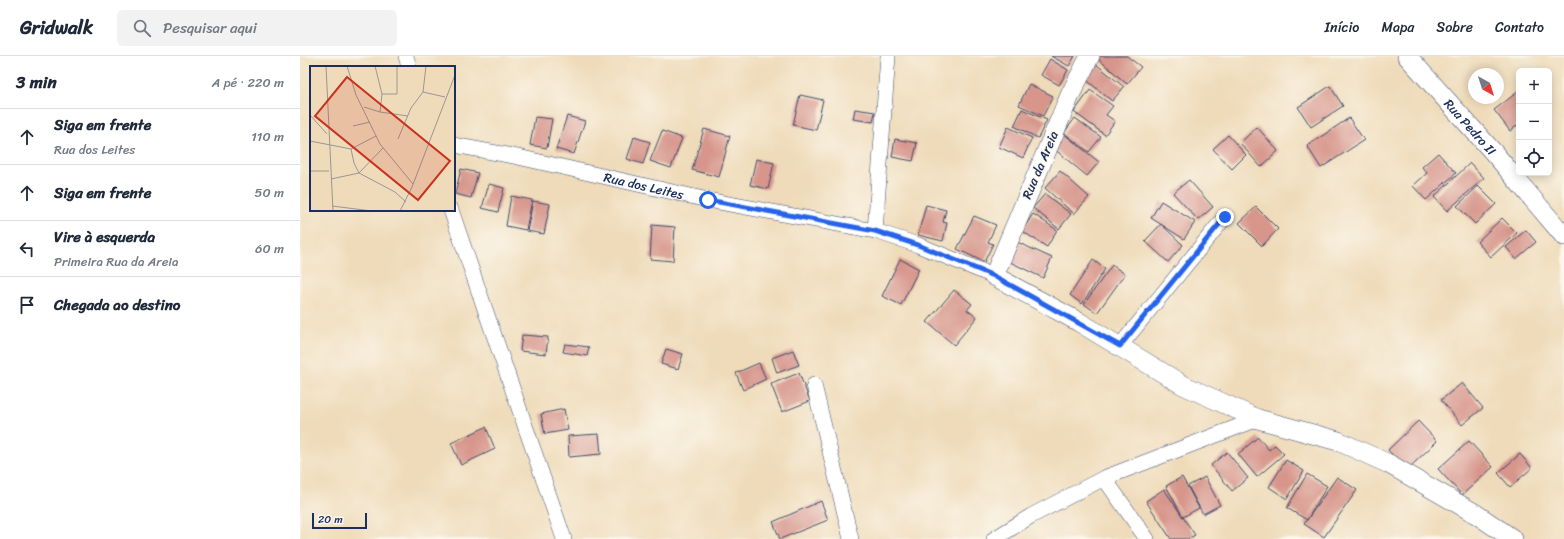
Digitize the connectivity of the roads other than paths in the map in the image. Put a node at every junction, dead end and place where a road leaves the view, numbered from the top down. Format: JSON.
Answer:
{"nodes":[{"id":1,"x":406,"y":56,"type":"edge"},
{"id":2,"x":888,"y":56,"type":"edge"},
{"id":3,"x":1090,"y":56,"type":"edge"},
{"id":4,"x":1407,"y":56,"type":"edge"},
{"id":5,"x":409,"y":66,"type":"edge"},
{"id":6,"x":455,"y":145,"type":"edge"},
{"id":7,"x":451,"y":211,"type":"edge"},
{"id":8,"x":1225,"y":217,"type":"dead end"},
{"id":9,"x":875,"y":231,"type":"junction"},
{"id":10,"x":1564,"y":236,"type":"edge"},
{"id":11,"x":994,"y":276,"type":"junction"},
{"id":12,"x":1120,"y":346,"type":"junction"},
{"id":13,"x":814,"y":385,"type":"dead end"},
{"id":14,"x":1258,"y":419,"type":"junction"},
{"id":15,"x":1104,"y":478,"type":"junction"},
{"id":16,"x":564,"y":539,"type":"edge"},
{"id":17,"x":851,"y":539,"type":"edge"},
{"id":18,"x":994,"y":539,"type":"edge"},
{"id":19,"x":1147,"y":539,"type":"edge"},
{"id":20,"x":1513,"y":539,"type":"edge"}],
"edges":[{"from":1,"to":5,"type":"street"},
{"from":2,"to":9,"type":"street"},
{"from":3,"to":11,"type":"street","name":"Rua da Areia"},
{"from":4,"to":10,"type":"street","name":"Rua Pedro II"},
{"from":6,"to":9,"type":"street","name":"Rua dos Leites"},
{"from":7,"to":16,"type":"street"},
{"from":8,"to":12,"type":"street"},
{"from":9,"to":11,"type":"street","name":"Rua dos Leites"},
{"from":11,"to":12,"type":"street"},
{"from":12,"to":14,"type":"street"},
{"from":13,"to":17,"type":"street"},
{"from":14,"to":15,"type":"street"},
{"from":14,"to":20,"type":"street"},
{"from":15,"to":18,"type":"street"},
{"from":15,"to":19,"type":"street"}]}
